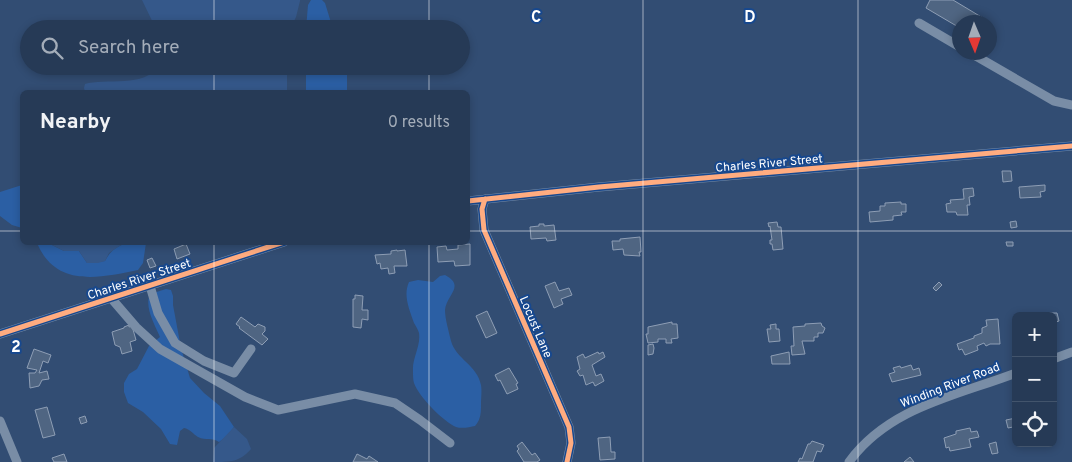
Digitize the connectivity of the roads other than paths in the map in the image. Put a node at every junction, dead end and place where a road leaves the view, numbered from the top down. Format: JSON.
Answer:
{"nodes":[{"id":1,"x":919,"y":23,"type":"dead end"},
{"id":2,"x":952,"y":42,"type":"edge"},
{"id":3,"x":983,"y":60,"type":"edge"},
{"id":4,"x":1072,"y":105,"type":"edge"},
{"id":5,"x":1072,"y":146,"type":"edge"},
{"id":6,"x":485,"y":199,"type":"junction"},
{"id":7,"x":470,"y":201,"type":"edge"},
{"id":8,"x":275,"y":245,"type":"edge"},
{"id":9,"x":150,"y":286,"type":"junction"},
{"id":10,"x":111,"y":298,"type":"junction"},
{"id":11,"x":0,"y":334,"type":"edge"},
{"id":12,"x":251,"y":349,"type":"dead end"},
{"id":13,"x":1072,"y":352,"type":"edge"},
{"id":14,"x":1057,"y":358,"type":"edge"},
{"id":15,"x":1012,"y":374,"type":"edge"},
{"id":16,"x":0,"y":421,"type":"edge"},
{"id":17,"x":450,"y":443,"type":"dead end"},
{"id":18,"x":18,"y":462,"type":"edge"},
{"id":19,"x":566,"y":462,"type":"edge"},
{"id":20,"x":849,"y":462,"type":"edge"}],
"edges":[{"from":1,"to":2,"type":"street"},
{"from":3,"to":4,"type":"street"},
{"from":5,"to":6,"type":"street","name":"Charles River Street"},
{"from":6,"to":7,"type":"street","name":"Charles River Street"},
{"from":6,"to":19,"type":"street","name":"Locust Lane"},
{"from":8,"to":9,"type":"street","name":"Charles River Street"},
{"from":9,"to":10,"type":"street","name":"Charles River Street"},
{"from":9,"to":12,"type":"street"},
{"from":10,"to":11,"type":"street","name":"Charles River Street"},
{"from":10,"to":17,"type":"street"},
{"from":13,"to":14,"type":"street"},
{"from":15,"to":20,"type":"street","name":"Winding River Road"},
{"from":16,"to":18,"type":"street"}]}
